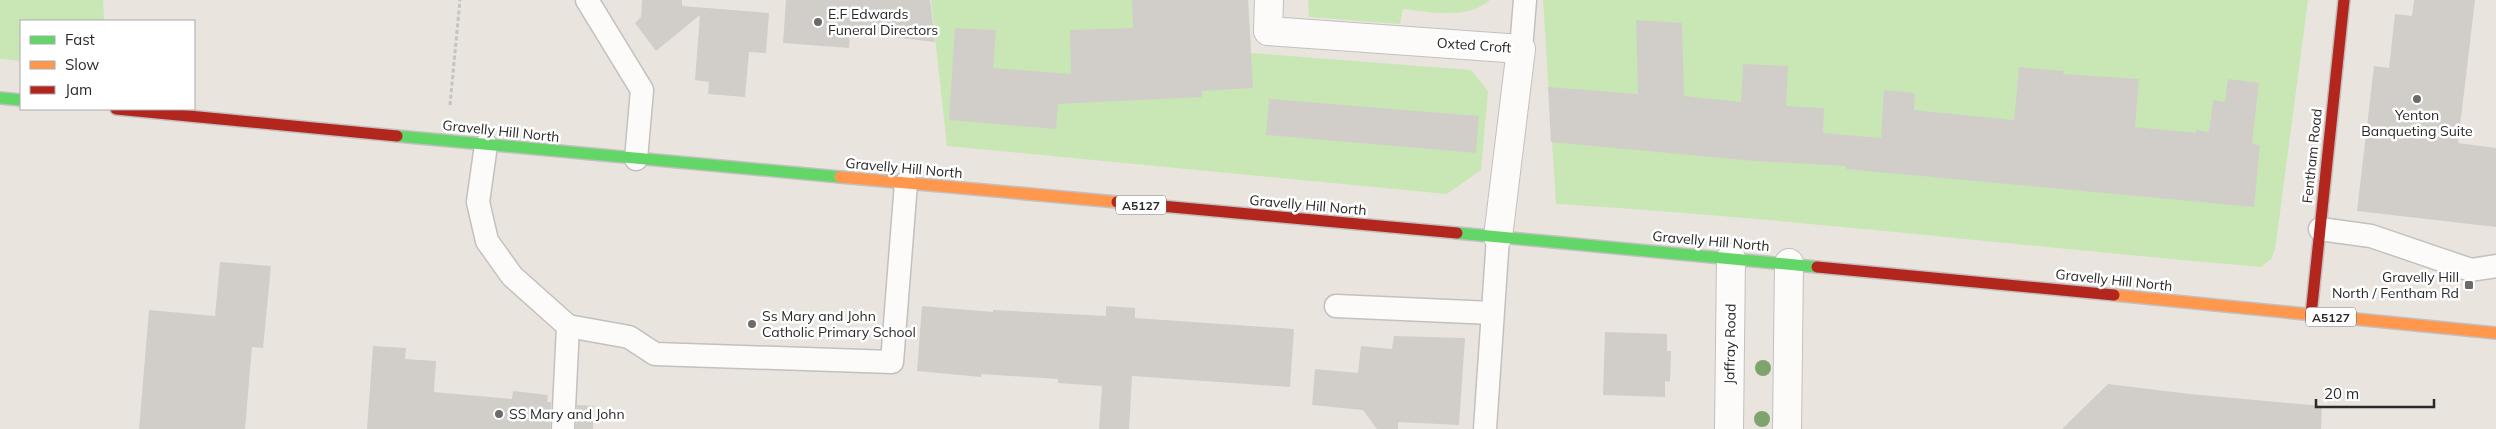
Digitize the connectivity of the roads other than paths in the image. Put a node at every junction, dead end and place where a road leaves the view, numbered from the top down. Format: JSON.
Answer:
{"nodes":[{"id":1,"x":587,"y":0,"type":"edge"},
{"id":2,"x":1269,"y":0,"type":"edge"},
{"id":3,"x":1525,"y":0,"type":"edge"},
{"id":4,"x":2344,"y":0,"type":"edge"},
{"id":5,"x":1521,"y":48,"type":"junction"},
{"id":6,"x":0,"y":98,"type":"edge"},
{"id":7,"x":20,"y":100,"type":"edge"},
{"id":8,"x":127,"y":110,"type":"edge"},
{"id":9,"x":486,"y":145,"type":"junction"},
{"id":10,"x":636,"y":158,"type":"junction"},
{"id":11,"x":906,"y":184,"type":"junction"},
{"id":12,"x":2320,"y":229,"type":"junction"},
{"id":13,"x":1498,"y":237,"type":"junction"},
{"id":14,"x":1731,"y":258,"type":"junction"},
{"id":15,"x":1789,"y":263,"type":"junction"},
{"id":16,"x":2496,"y":266,"type":"edge"},
{"id":17,"x":1336,"y":306,"type":"dead end"},
{"id":18,"x":1492,"y":313,"type":"junction"},
{"id":19,"x":2311,"y":315,"type":"junction"},
{"id":20,"x":568,"y":326,"type":"junction"},
{"id":21,"x":2496,"y":334,"type":"edge"},
{"id":22,"x":563,"y":429,"type":"edge"},
{"id":23,"x":1485,"y":429,"type":"edge"},
{"id":24,"x":1728,"y":429,"type":"edge"},
{"id":25,"x":1787,"y":429,"type":"edge"}],
"edges":[{"from":1,"to":10,"type":"lane"},
{"from":2,"to":5,"type":"street","name":"Oxted Croft"},
{"from":3,"to":5,"type":"lane"},
{"from":4,"to":12,"type":"main road","name":"Fentham Road"},
{"from":5,"to":13,"type":"street","name":"Oxted Croft"},
{"from":6,"to":7,"type":"main road"},
{"from":8,"to":9,"type":"main road","name":"Gravelly Hill North","number":"A5127"},
{"from":9,"to":10,"type":"main road","name":"Gravelly Hill North","number":"A5127"},
{"from":9,"to":20,"type":"lane"},
{"from":10,"to":11,"type":"main road","name":"Gravelly Hill North","number":"A5127"},
{"from":11,"to":13,"type":"main road","name":"Gravelly Hill North","number":"A5127"},
{"from":11,"to":20,"type":"lane"},
{"from":12,"to":16,"type":"lane"},
{"from":12,"to":19,"type":"main road","name":"Fentham Road"},
{"from":13,"to":14,"type":"main road","name":"Gravelly Hill North","number":"A5127"},
{"from":13,"to":18,"type":"lane"},
{"from":14,"to":15,"type":"main road","name":"Gravelly Hill North","number":"A5127"},
{"from":14,"to":24,"type":"street","name":"Jaffray Road"},
{"from":15,"to":19,"type":"main road","name":"Gravelly Hill North","number":"A5127"},
{"from":15,"to":25,"type":"street"},
{"from":17,"to":18,"type":"lane"},
{"from":18,"to":23,"type":"lane"},
{"from":19,"to":21,"type":"main road","name":"Gravelly Hill North","number":"A5127"},
{"from":20,"to":22,"type":"lane"}]}
